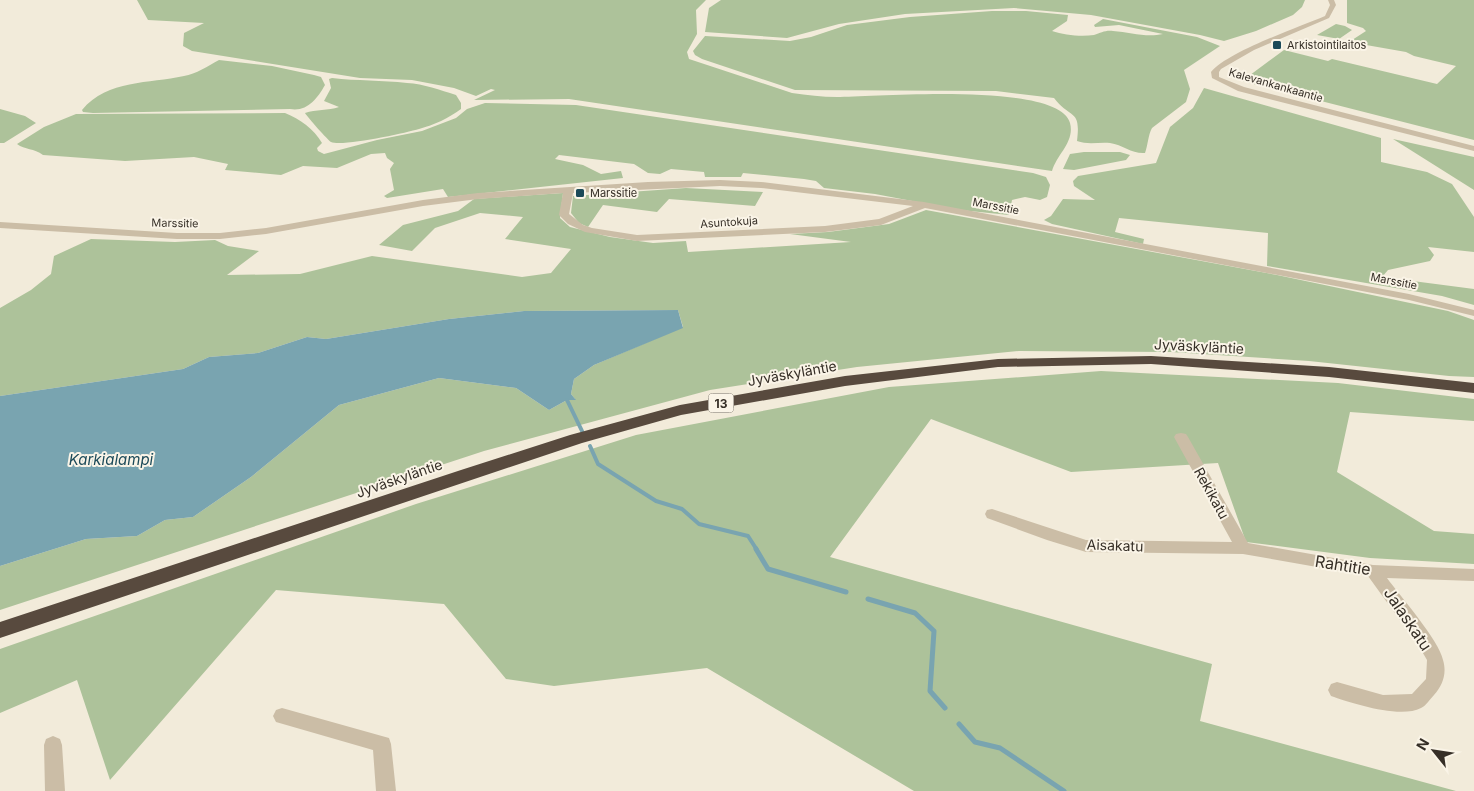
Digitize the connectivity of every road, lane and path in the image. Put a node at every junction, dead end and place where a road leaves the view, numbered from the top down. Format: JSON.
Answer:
{"nodes":[{"id":1,"x":1331,"y":0,"type":"edge"},
{"id":2,"x":1474,"y":149,"type":"edge"},
{"id":3,"x":570,"y":190,"type":"junction"},
{"id":4,"x":924,"y":205,"type":"junction"},
{"id":5,"x":0,"y":225,"type":"edge"},
{"id":6,"x":1474,"y":312,"type":"edge"},
{"id":7,"x":1474,"y":388,"type":"edge"},
{"id":8,"x":1180,"y":437,"type":"dead end"},
{"id":9,"x":992,"y":514,"type":"dead end"},
{"id":10,"x":1242,"y":548,"type":"junction"},
{"id":11,"x":1373,"y":571,"type":"junction"},
{"id":12,"x":1474,"y":575,"type":"edge"},
{"id":13,"x":0,"y":630,"type":"edge"},
{"id":14,"x":1337,"y":690,"type":"dead end"},
{"id":15,"x":282,"y":716,"type":"dead end"},
{"id":16,"x":53,"y":745,"type":"dead end"},
{"id":17,"x":56,"y":791,"type":"edge"},
{"id":18,"x":386,"y":791,"type":"edge"}],
"edges":[{"from":1,"to":2,"type":"street","name":"Kalevankankaantie"},
{"from":3,"to":4,"type":"street","name":"Marssitie"},
{"from":3,"to":4,"type":"street","name":"Asuntokuja"},
{"from":3,"to":5,"type":"street","name":"Marssitie"},
{"from":4,"to":6,"type":"street","name":"Marssitie"},
{"from":7,"to":13,"type":"highway","name":"Jyväskyläntie","number":"13"},
{"from":8,"to":10,"type":"street","name":"Rekikatu"},
{"from":9,"to":10,"type":"street","name":"Aisakatu"},
{"from":10,"to":11,"type":"street","name":"Rahtitie"},
{"from":11,"to":12,"type":"street","name":"Rahtitie"},
{"from":11,"to":14,"type":"street","name":"Jalaskatu"},
{"from":15,"to":18,"type":"street"},
{"from":16,"to":17,"type":"street"}]}
